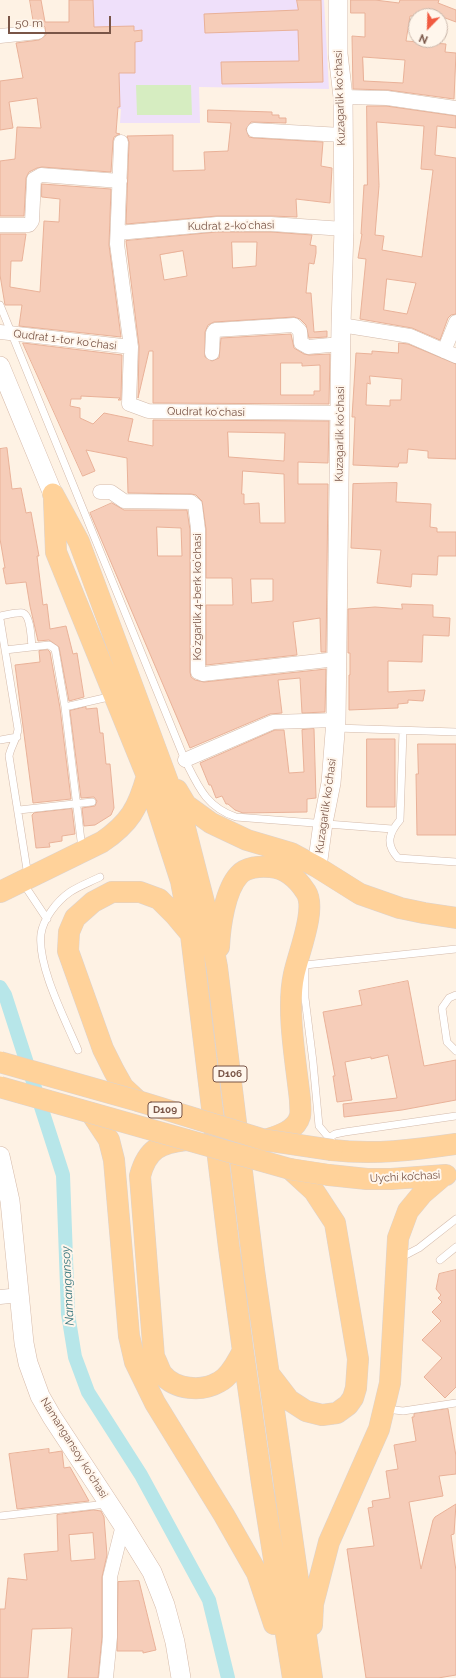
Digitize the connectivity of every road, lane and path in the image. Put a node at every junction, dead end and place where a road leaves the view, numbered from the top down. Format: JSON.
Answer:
{"nodes":[{"id":1,"x":338,"y":0,"type":"edge"},
{"id":2,"x":38,"y":32,"type":"dead end"},
{"id":3,"x":0,"y":36,"type":"edge"},
{"id":4,"x":343,"y":97,"type":"junction"},
{"id":5,"x":456,"y":108,"type":"edge"},
{"id":6,"x":254,"y":130,"type":"dead end"},
{"id":7,"x":342,"y":135,"type":"junction"},
{"id":8,"x":121,"y":142,"type":"dead end"},
{"id":9,"x":120,"y":181,"type":"junction"},
{"id":10,"x":0,"y":225,"type":"edge"},
{"id":11,"x":344,"y":229,"type":"junction"},
{"id":12,"x":118,"y":232,"type":"junction"},
{"id":13,"x":0,"y":305,"type":"edge"},
{"id":14,"x":456,"y":322,"type":"edge"},
{"id":15,"x":340,"y":325,"type":"junction"},
{"id":16,"x":5,"y":333,"type":"edge"},
{"id":17,"x":341,"y":344,"type":"junction"},
{"id":18,"x":130,"y":347,"type":"junction"},
{"id":19,"x":212,"y":353,"type":"dead end"},
{"id":20,"x":450,"y":353,"type":"edge"},
{"id":21,"x":2,"y":378,"type":"edge"},
{"id":22,"x":340,"y":413,"type":"junction"},
{"id":23,"x":100,"y":492,"type":"dead end"},
{"id":24,"x":53,"y":494,"type":"junction"},
{"id":25,"x":0,"y":617,"type":"edge"},
{"id":26,"x":32,"y":646,"type":"junction"},
{"id":27,"x":5,"y":650,"type":"junction"},
{"id":28,"x":337,"y":659,"type":"junction"},
{"id":29,"x":115,"y":695,"type":"junction"},
{"id":30,"x":64,"y":706,"type":"junction"},
{"id":31,"x":336,"y":724,"type":"junction"},
{"id":32,"x":403,"y":731,"type":"junction"},
{"id":33,"x":456,"y":732,"type":"edge"},
{"id":34,"x":18,"y":737,"type":"junction"},
{"id":35,"x":142,"y":738,"type":"junction"},
{"id":36,"x":0,"y":740,"type":"edge"},
{"id":37,"x":185,"y":760,"type":"junction"},
{"id":38,"x":154,"y":770,"type":"junction"},
{"id":39,"x":92,"y":802,"type":"dead end"},
{"id":40,"x":76,"y":804,"type":"junction"},
{"id":41,"x":19,"y":810,"type":"junction"},
{"id":42,"x":323,"y":823,"type":"junction"},
{"id":43,"x":392,"y":829,"type":"junction"},
{"id":44,"x":83,"y":851,"type":"junction"},
{"id":45,"x":456,"y":862,"type":"edge"},
{"id":46,"x":317,"y":867,"type":"junction"},
{"id":47,"x":100,"y":877,"type":"dead end"},
{"id":48,"x":25,"y":879,"type":"junction"},
{"id":49,"x":0,"y":892,"type":"edge"},
{"id":50,"x":456,"y":918,"type":"edge"},
{"id":51,"x":47,"y":919,"type":"junction"},
{"id":52,"x":191,"y":935,"type":"junction"},
{"id":53,"x":456,"y":949,"type":"edge"},
{"id":54,"x":217,"y":967,"type":"junction"},
{"id":55,"x":300,"y":970,"type":"junction"},
{"id":56,"x":456,"y":995,"type":"edge"},
{"id":57,"x":78,"y":1050,"type":"dead end"},
{"id":58,"x":456,"y":1052,"type":"edge"},
{"id":59,"x":0,"y":1062,"type":"edge"},
{"id":60,"x":0,"y":1087,"type":"edge"},
{"id":61,"x":138,"y":1101,"type":"junction"},
{"id":62,"x":91,"y":1113,"type":"junction"},
{"id":63,"x":456,"y":1116,"type":"edge"},
{"id":64,"x":186,"y":1140,"type":"junction"},
{"id":65,"x":265,"y":1140,"type":"junction"},
{"id":66,"x":456,"y":1144,"type":"edge"},
{"id":67,"x":336,"y":1147,"type":"junction"},
{"id":68,"x":0,"y":1156,"type":"edge"},
{"id":69,"x":290,"y":1169,"type":"junction"},
{"id":70,"x":449,"y":1174,"type":"edge"},
{"id":71,"x":456,"y":1219,"type":"edge"},
{"id":72,"x":456,"y":1247,"type":"edge"},
{"id":73,"x":396,"y":1260,"type":"junction"},
{"id":74,"x":440,"y":1260,"type":"dead end"},
{"id":75,"x":20,"y":1295,"type":"junction"},
{"id":76,"x":0,"y":1297,"type":"edge"},
{"id":77,"x":243,"y":1350,"type":"junction"},
{"id":78,"x":268,"y":1373,"type":"junction"},
{"id":79,"x":456,"y":1403,"type":"edge"},
{"id":80,"x":384,"y":1409,"type":"junction"},
{"id":81,"x":109,"y":1504,"type":"junction"},
{"id":82,"x":0,"y":1516,"type":"edge"},
{"id":83,"x":123,"y":1525,"type":"junction"},
{"id":84,"x":302,"y":1674,"type":"edge"},
{"id":85,"x":106,"y":1678,"type":"edge"},
{"id":86,"x":181,"y":1678,"type":"edge"}],
"edges":[{"from":1,"to":4,"type":"street","name":"Kuzagarlik koʻchasi"},
{"from":2,"to":3,"type":"street"},
{"from":4,"to":5,"type":"street"},
{"from":4,"to":7,"type":"street","name":"Kuzagarlik koʻchasi"},
{"from":6,"to":7,"type":"street"},
{"from":7,"to":11,"type":"street","name":"Kuzagarlik koʻchasi"},
{"from":8,"to":9,"type":"street","name":"Qudrat 1-tor koʻchasi"},
{"from":9,"to":10,"type":"street"},
{"from":9,"to":12,"type":"street","name":"Qudrat 1-tor koʻchasi"},
{"from":11,"to":12,"type":"street","name":"Kudrat 2-koʻchasi"},
{"from":11,"to":15,"type":"street","name":"Kuzagarlik koʻchasi"},
{"from":12,"to":18,"type":"street","name":"Qudrat 1-tor koʻchasi"},
{"from":13,"to":16,"type":"lane"},
{"from":14,"to":20,"type":"street"},
{"from":15,"to":17,"type":"street","name":"Kuzagarlik koʻchasi"},
{"from":15,"to":20,"type":"street"},
{"from":16,"to":18,"type":"street","name":"Qudrat 1-tor koʻchasi"},
{"from":16,"to":37,"type":"lane"},
{"from":17,"to":19,"type":"street"},
{"from":17,"to":22,"type":"street","name":"Kuzagarlik koʻchasi"},
{"from":18,"to":22,"type":"street","name":"Qudrat koʻchasi"},
{"from":21,"to":24,"type":"street","number":"D106"},
{"from":22,"to":28,"type":"street","name":"Kuzagarlik koʻchasi"},
{"from":23,"to":28,"type":"street","name":"Koʻzgarlik 4-berk koʻchasi"},
{"from":24,"to":29,"type":"main road","number":"D106"},
{"from":24,"to":35,"type":"main road","number":"D106"},
{"from":25,"to":26,"type":"lane"},
{"from":25,"to":27,"type":"lane"},
{"from":26,"to":27,"type":"lane"},
{"from":26,"to":30,"type":"lane"},
{"from":27,"to":34,"type":"lane"},
{"from":28,"to":31,"type":"street","name":"Kuzagarlik koʻchasi"},
{"from":29,"to":30,"type":"lane"},
{"from":29,"to":35,"type":"main road","number":"D106"},
{"from":30,"to":40,"type":"lane"},
{"from":31,"to":32,"type":"lane"},
{"from":31,"to":37,"type":"street"},
{"from":31,"to":42,"type":"street","name":"Kuzagarlik koʻchasi"},
{"from":32,"to":33,"type":"lane"},
{"from":32,"to":43,"type":"lane"},
{"from":34,"to":36,"type":"lane"},
{"from":34,"to":41,"type":"lane"},
{"from":35,"to":38,"type":"main road","number":"D106"},
{"from":37,"to":42,"type":"lane"},
{"from":38,"to":44,"type":"main road"},
{"from":38,"to":46,"type":"main road"},
{"from":38,"to":52,"type":"main road","number":"D106"},
{"from":38,"to":54,"type":"main road","number":"D106"},
{"from":39,"to":40,"type":"lane"},
{"from":40,"to":41,"type":"lane"},
{"from":40,"to":44,"type":"lane"},
{"from":41,"to":48,"type":"lane"},
{"from":42,"to":43,"type":"lane"},
{"from":42,"to":46,"type":"street","name":"Kuzagarlik koʻchasi"},
{"from":43,"to":45,"type":"lane"},
{"from":44,"to":48,"type":"main road"},
{"from":46,"to":50,"type":"main road"},
{"from":47,"to":51,"type":"lane"},
{"from":48,"to":49,"type":"main road"},
{"from":48,"to":51,"type":"lane"},
{"from":51,"to":57,"type":"lane"},
{"from":52,"to":61,"type":"main road"},
{"from":52,"to":77,"type":"main road","number":"D106"},
{"from":53,"to":55,"type":"lane"},
{"from":54,"to":55,"type":"main road"},
{"from":54,"to":78,"type":"main road","number":"D106"},
{"from":55,"to":65,"type":"main road"},
{"from":55,"to":67,"type":"lane"},
{"from":56,"to":58,"type":"lane"},
{"from":59,"to":61,"type":"main road","number":"D109","bridge":true},
{"from":60,"to":62,"type":"main road","number":"D109","bridge":true},
{"from":61,"to":65,"type":"main road","number":"D109","bridge":true},
{"from":62,"to":64,"type":"main road","number":"D109","bridge":true},
{"from":62,"to":84,"type":"main road"},
{"from":63,"to":67,"type":"lane"},
{"from":64,"to":69,"type":"main road","number":"D109","bridge":true},
{"from":64,"to":77,"type":"main road"},
{"from":65,"to":67,"type":"main road","number":"D109","bridge":true},
{"from":66,"to":67,"type":"main road","number":"D109"},
{"from":68,"to":75,"type":"street","name":"Namangansoy ko'chasi"},
{"from":69,"to":70,"type":"main road","name":"Uychi ko’chasi","number":"D109","bridge":true},
{"from":69,"to":78,"type":"main road"},
{"from":70,"to":73,"type":"main road"},
{"from":71,"to":73,"type":"lane"},
{"from":72,"to":74,"type":"lane"},
{"from":73,"to":80,"type":"main road"},
{"from":75,"to":76,"type":"street"},
{"from":75,"to":81,"type":"street","name":"Namangansoy ko'chasi"},
{"from":77,"to":84,"type":"main road","number":"D106"},
{"from":78,"to":84,"type":"main road","number":"D106"},
{"from":79,"to":80,"type":"lane"},
{"from":80,"to":84,"type":"main road"},
{"from":81,"to":82,"type":"lane"},
{"from":81,"to":83,"type":"street","name":"Namangansoy ko'chasi"},
{"from":83,"to":85,"type":"street"},
{"from":83,"to":86,"type":"street","name":"Namangansoy ko'chasi"}]}
